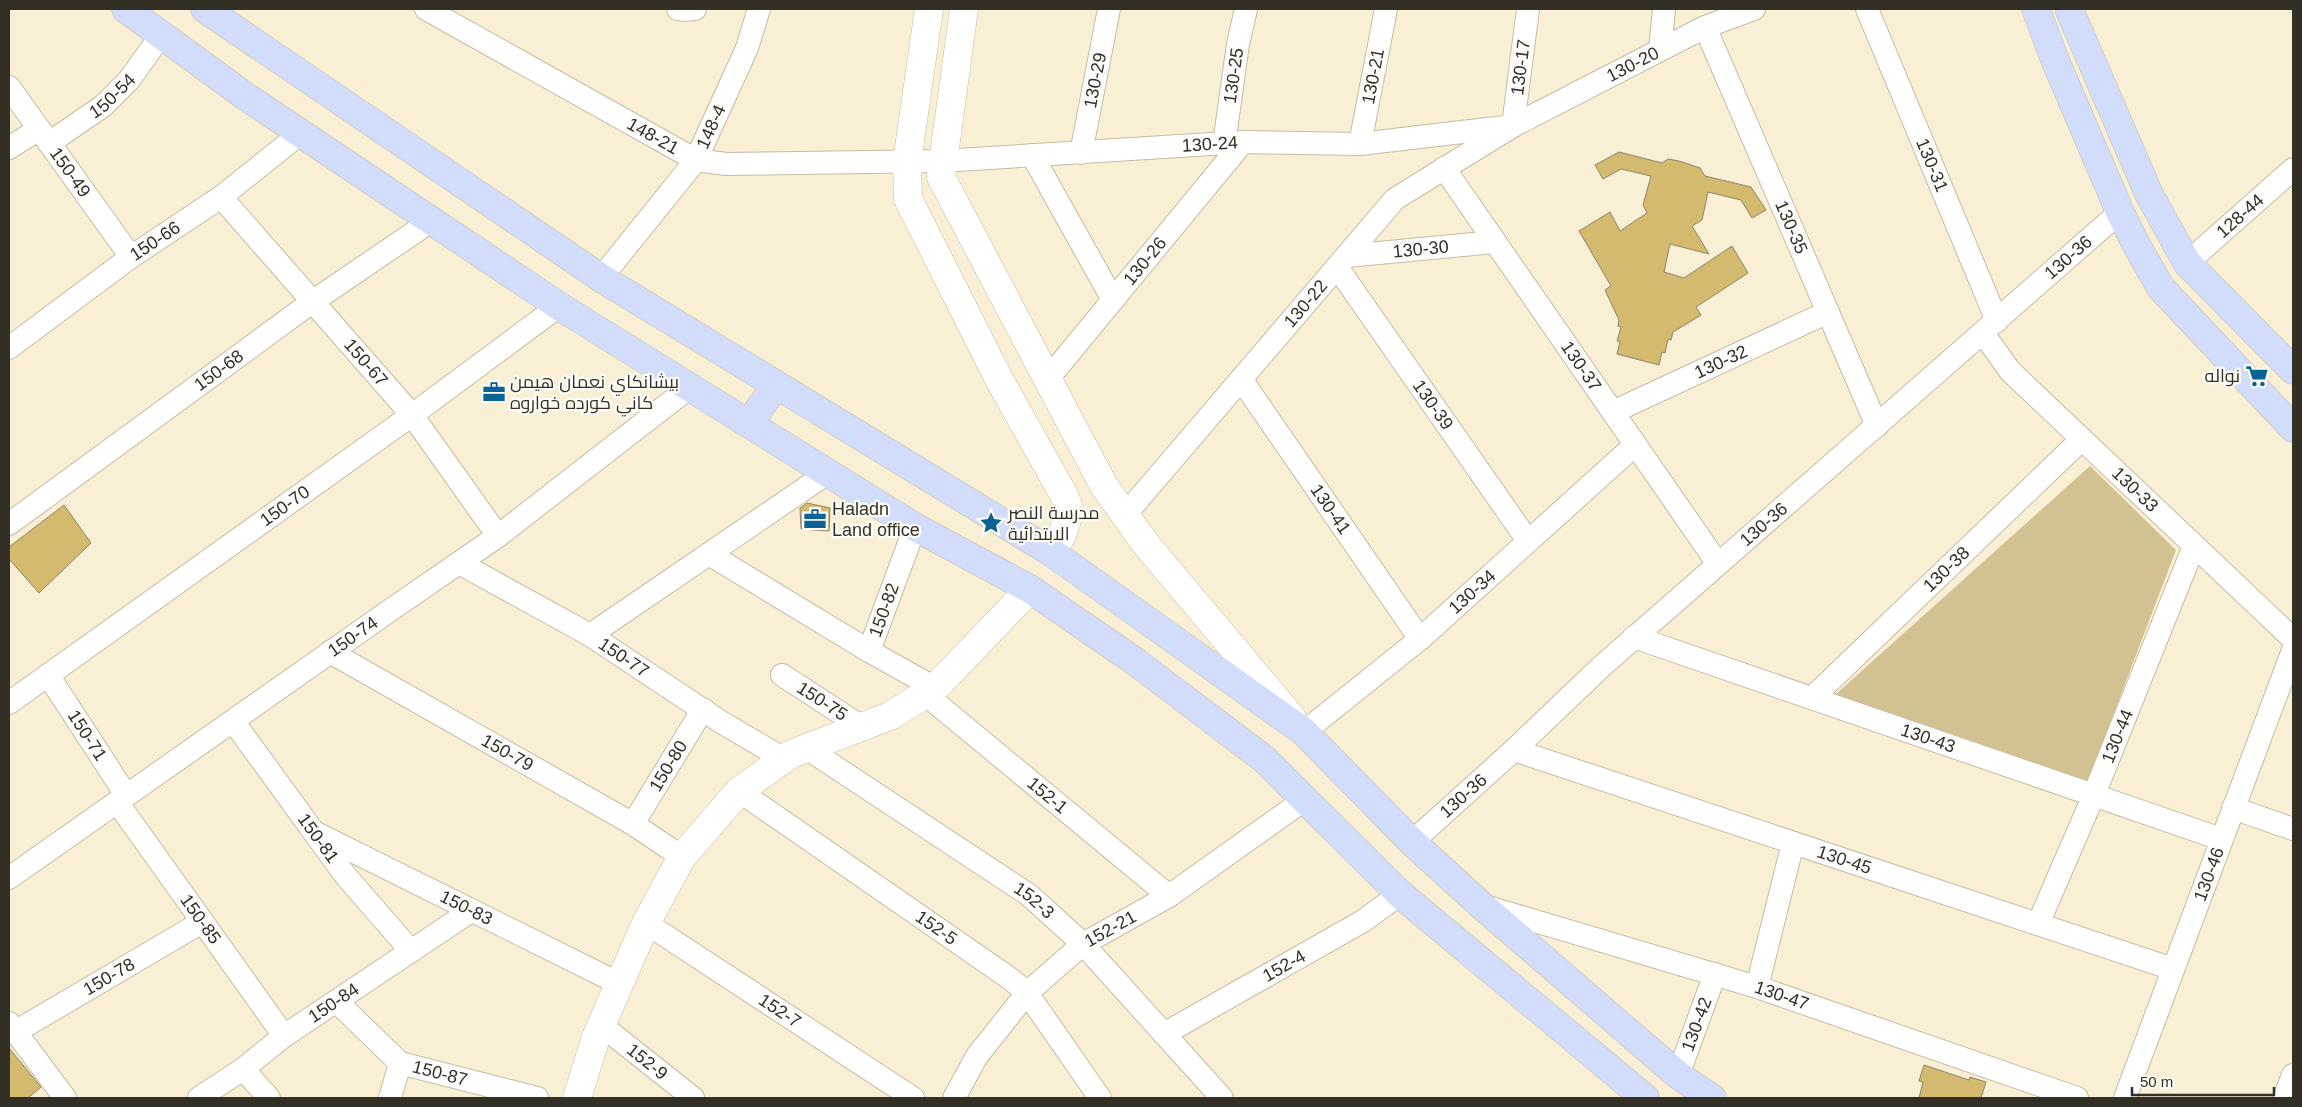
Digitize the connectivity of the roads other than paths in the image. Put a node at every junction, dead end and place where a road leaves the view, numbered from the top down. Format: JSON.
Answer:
{"nodes":[{"id":1,"x":126,"y":9,"type":"edge"},
{"id":2,"x":205,"y":9,"type":"edge"},
{"id":3,"x":426,"y":9,"type":"edge"},
{"id":4,"x":678,"y":9,"type":"edge"},
{"id":5,"x":695,"y":9,"type":"edge"},
{"id":6,"x":759,"y":9,"type":"edge"},
{"id":7,"x":929,"y":9,"type":"edge"},
{"id":8,"x":964,"y":9,"type":"edge"},
{"id":9,"x":1109,"y":9,"type":"edge"},
{"id":10,"x":1246,"y":9,"type":"edge"},
{"id":11,"x":1386,"y":9,"type":"edge"},
{"id":12,"x":1528,"y":9,"type":"edge"},
{"id":13,"x":1664,"y":9,"type":"edge"},
{"id":14,"x":1754,"y":9,"type":"edge"},
{"id":15,"x":1867,"y":9,"type":"edge"},
{"id":16,"x":2036,"y":9,"type":"edge"},
{"id":17,"x":2069,"y":9,"type":"edge"},
{"id":18,"x":1705,"y":27,"type":"junction"},
{"id":19,"x":162,"y":34,"type":"junction"},
{"id":20,"x":2085,"y":49,"type":"junction"},
{"id":21,"x":1660,"y":50,"type":"junction"},
{"id":22,"x":2055,"y":60,"type":"junction"},
{"id":23,"x":9,"y":87,"type":"edge"},
{"id":24,"x":1513,"y":126,"type":"junction"},
{"id":25,"x":301,"y":133,"type":"junction"},
{"id":26,"x":44,"y":136,"type":"junction"},
{"id":27,"x":1234,"y":143,"type":"junction"},
{"id":28,"x":1360,"y":144,"type":"junction"},
{"id":29,"x":9,"y":148,"type":"edge"},
{"id":30,"x":1081,"y":152,"type":"junction"},
{"id":31,"x":1032,"y":155,"type":"junction"},
{"id":32,"x":696,"y":160,"type":"junction"},
{"id":33,"x":942,"y":161,"type":"junction"},
{"id":34,"x":906,"y":162,"type":"junction"},
{"id":35,"x":1444,"y":168,"type":"junction"},
{"id":36,"x":2293,"y":169,"type":"edge"},
{"id":37,"x":221,"y":197,"type":"junction"},
{"id":38,"x":2120,"y":212,"type":"junction"},
{"id":39,"x":431,"y":220,"type":"junction"},
{"id":40,"x":1495,"y":242,"type":"junction"},
{"id":41,"x":131,"y":258,"type":"junction"},
{"id":42,"x":1342,"y":261,"type":"junction"},
{"id":43,"x":2187,"y":263,"type":"junction"},
{"id":44,"x":601,"y":278,"type":"junction"},
{"id":45,"x":1113,"y":300,"type":"junction"},
{"id":46,"x":312,"y":302,"type":"junction"},
{"id":47,"x":559,"y":306,"type":"junction"},
{"id":48,"x":1828,"y":312,"type":"junction"},
{"id":49,"x":1990,"y":327,"type":"junction"},
{"id":50,"x":11,"y":342,"type":"edge"},
{"id":51,"x":2293,"y":370,"type":"edge"},
{"id":52,"x":1241,"y":379,"type":"junction"},
{"id":53,"x":1047,"y":380,"type":"junction"},
{"id":54,"x":776,"y":385,"type":"junction"},
{"id":55,"x":690,"y":387,"type":"junction"},
{"id":56,"x":1612,"y":412,"type":"junction"},
{"id":57,"x":412,"y":415,"type":"junction"},
{"id":58,"x":749,"y":423,"type":"junction"},
{"id":59,"x":2292,"y":423,"type":"edge"},
{"id":60,"x":1877,"y":426,"type":"junction"},
{"id":61,"x":2082,"y":439,"type":"junction"},
{"id":62,"x":1636,"y":445,"type":"junction"},
{"id":63,"x":829,"y":472,"type":"junction"},
{"id":64,"x":1125,"y":515,"type":"junction"},
{"id":65,"x":9,"y":524,"type":"edge"},
{"id":66,"x":915,"y":527,"type":"junction"},
{"id":67,"x":498,"y":536,"type":"junction"},
{"id":68,"x":1528,"y":542,"type":"junction"},
{"id":69,"x":2194,"y":546,"type":"junction"},
{"id":70,"x":1051,"y":552,"type":"junction"},
{"id":71,"x":709,"y":554,"type":"junction"},
{"id":72,"x":459,"y":563,"type":"junction"},
{"id":73,"x":1718,"y":564,"type":"junction"},
{"id":74,"x":1030,"y":590,"type":"junction"},
{"id":75,"x":590,"y":635,"type":"junction"},
{"id":76,"x":1634,"y":637,"type":"junction"},
{"id":77,"x":1420,"y":639,"type":"junction"},
{"id":78,"x":2293,"y":639,"type":"edge"},
{"id":79,"x":2293,"y":650,"type":"edge"},
{"id":80,"x":870,"y":651,"type":"junction"},
{"id":81,"x":330,"y":652,"type":"junction"},
{"id":82,"x":48,"y":675,"type":"junction"},
{"id":83,"x":782,"y":675,"type":"dead end"},
{"id":84,"x":930,"y":691,"type":"junction"},
{"id":85,"x":1812,"y":698,"type":"junction"},
{"id":86,"x":9,"y":701,"type":"edge"},
{"id":87,"x":703,"y":709,"type":"junction"},
{"id":88,"x":232,"y":721,"type":"junction"},
{"id":89,"x":862,"y":728,"type":"junction"},
{"id":90,"x":1304,"y":732,"type":"junction"},
{"id":91,"x":1514,"y":750,"type":"junction"},
{"id":92,"x":796,"y":754,"type":"junction"},
{"id":93,"x":739,"y":791,"type":"junction"},
{"id":94,"x":2093,"y":796,"type":"junction"},
{"id":95,"x":122,"y":798,"type":"junction"},
{"id":96,"x":1304,"y":800,"type":"junction"},
{"id":97,"x":2233,"y":808,"type":"junction"},
{"id":98,"x":633,"y":824,"type":"junction"},
{"id":99,"x":2293,"y":829,"type":"edge"},
{"id":100,"x":314,"y":832,"type":"junction"},
{"id":101,"x":2221,"y":840,"type":"junction"},
{"id":102,"x":1412,"y":842,"type":"junction"},
{"id":103,"x":1793,"y":843,"type":"junction"},
{"id":104,"x":682,"y":857,"type":"junction"},
{"id":105,"x":9,"y":878,"type":"edge"},
{"id":106,"x":1400,"y":894,"type":"junction"},
{"id":107,"x":1169,"y":896,"type":"junction"},
{"id":108,"x":1481,"y":905,"type":"junction"},
{"id":109,"x":472,"y":911,"type":"junction"},
{"id":110,"x":202,"y":922,"type":"junction"},
{"id":111,"x":646,"y":923,"type":"junction"},
{"id":112,"x":2038,"y":924,"type":"junction"},
{"id":113,"x":1083,"y":944,"type":"junction"},
{"id":114,"x":412,"y":951,"type":"junction"},
{"id":115,"x":2173,"y":970,"type":"junction"},
{"id":116,"x":1715,"y":974,"type":"junction"},
{"id":117,"x":618,"y":983,"type":"junction"},
{"id":118,"x":1757,"y":987,"type":"junction"},
{"id":119,"x":1027,"y":993,"type":"junction"},
{"id":120,"x":337,"y":1002,"type":"junction"},
{"id":121,"x":601,"y":1025,"type":"junction"},
{"id":122,"x":12,"y":1028,"type":"edge"},
{"id":123,"x":1164,"y":1034,"type":"junction"},
{"id":124,"x":284,"y":1036,"type":"junction"},
{"id":125,"x":400,"y":1063,"type":"junction"},
{"id":126,"x":243,"y":1069,"type":"junction"},
{"id":127,"x":1678,"y":1075,"type":"junction"},
{"id":128,"x":2293,"y":1075,"type":"edge"},
{"id":129,"x":65,"y":1098,"type":"edge"},
{"id":130,"x":199,"y":1098,"type":"edge"},
{"id":131,"x":268,"y":1098,"type":"edge"},
{"id":132,"x":390,"y":1098,"type":"edge"},
{"id":133,"x":536,"y":1098,"type":"edge"},
{"id":134,"x":577,"y":1098,"type":"edge"},
{"id":135,"x":693,"y":1098,"type":"edge"},
{"id":136,"x":913,"y":1098,"type":"edge"},
{"id":137,"x":954,"y":1098,"type":"edge"},
{"id":138,"x":1100,"y":1098,"type":"edge"},
{"id":139,"x":1222,"y":1098,"type":"edge"},
{"id":140,"x":1645,"y":1098,"type":"edge"},
{"id":141,"x":1712,"y":1098,"type":"edge"},
{"id":142,"x":2077,"y":1098,"type":"edge"},
{"id":143,"x":2125,"y":1098,"type":"edge"},
{"id":144,"x":2284,"y":1098,"type":"edge"}],
"edges":[{"from":1,"to":19,"type":"main road"},
{"from":2,"to":44,"type":"main road"},
{"from":3,"to":32,"type":"street","name":"148-21"},
{"from":4,"to":5,"type":"street"},
{"from":6,"to":32,"type":"street","name":"148-4"},
{"from":7,"to":34,"type":"street"},
{"from":8,"to":33,"type":"street"},
{"from":9,"to":30,"type":"street","name":"130-29"},
{"from":10,"to":27,"type":"street","name":"130-25"},
{"from":11,"to":28,"type":"street","name":"130-21"},
{"from":12,"to":24,"type":"street","name":"130-17"},
{"from":13,"to":21,"type":"street"},
{"from":14,"to":18,"type":"street","name":"130-20"},
{"from":15,"to":49,"type":"street","name":"130-31"},
{"from":16,"to":22,"type":"main road"},
{"from":17,"to":20,"type":"main road"},
{"from":18,"to":21,"type":"street","name":"130-20"},
{"from":18,"to":48,"type":"street","name":"130-35"},
{"from":19,"to":25,"type":"main road"},
{"from":19,"to":26,"type":"street","name":"150-54"},
{"from":20,"to":22,"type":"main road"},
{"from":20,"to":43,"type":"main road"},
{"from":21,"to":24,"type":"street","name":"130-20"},
{"from":22,"to":38,"type":"main road"},
{"from":23,"to":26,"type":"street","name":"150-49"},
{"from":24,"to":28,"type":"street","name":"130-24"},
{"from":24,"to":35,"type":"street","name":"130-22"},
{"from":25,"to":37,"type":"street","name":"150-66"},
{"from":25,"to":39,"type":"main road"},
{"from":26,"to":29,"type":"street","name":"150-54"},
{"from":26,"to":41,"type":"street","name":"150-49"},
{"from":27,"to":28,"type":"street","name":"130-24"},
{"from":27,"to":30,"type":"street","name":"130-24"},
{"from":27,"to":45,"type":"street","name":"130-26"},
{"from":30,"to":31,"type":"street","name":"130-24"},
{"from":31,"to":33,"type":"street","name":"130-24"},
{"from":31,"to":45,"type":"street"},
{"from":32,"to":34,"type":"street","name":"148-21"},
{"from":32,"to":44,"type":"street","name":"148-4"},
{"from":33,"to":34,"type":"street","name":"130-24"},
{"from":33,"to":53,"type":"street"},
{"from":34,"to":70,"type":"street"},
{"from":35,"to":40,"type":"street","name":"130-37"},
{"from":35,"to":42,"type":"street","name":"130-22"},
{"from":36,"to":43,"type":"street","name":"128-44"},
{"from":37,"to":41,"type":"street","name":"150-66"},
{"from":37,"to":46,"type":"street","name":"150-67"},
{"from":38,"to":49,"type":"street","name":"130-36"},
{"from":38,"to":59,"type":"main road"},
{"from":39,"to":46,"type":"street","name":"150-68"},
{"from":39,"to":47,"type":"main road"},
{"from":40,"to":42,"type":"street","name":"130-30"},
{"from":40,"to":56,"type":"street","name":"130-37"},
{"from":41,"to":50,"type":"street","name":"150-66"},
{"from":42,"to":52,"type":"street","name":"130-22"},
{"from":42,"to":68,"type":"street","name":"130-39"},
{"from":43,"to":51,"type":"main road"},
{"from":44,"to":54,"type":"main road"},
{"from":45,"to":53,"type":"street","name":"130-26"},
{"from":46,"to":57,"type":"street","name":"150-67"},
{"from":46,"to":65,"type":"street","name":"150-68"},
{"from":47,"to":55,"type":"main road"},
{"from":47,"to":57,"type":"street","name":"150-70"},
{"from":48,"to":56,"type":"street","name":"130-32"},
{"from":48,"to":60,"type":"street","name":"130-35"},
{"from":49,"to":60,"type":"street","name":"130-36"},
{"from":49,"to":61,"type":"street","name":"130-33"},
{"from":52,"to":64,"type":"street","name":"130-22"},
{"from":52,"to":77,"type":"street","name":"130-41"},
{"from":53,"to":64,"type":"street"},
{"from":54,"to":58,"type":"main road"},
{"from":54,"to":70,"type":"main road"},
{"from":55,"to":58,"type":"main road"},
{"from":55,"to":67,"type":"street","name":"150-74"},
{"from":56,"to":62,"type":"street","name":"130-37"},
{"from":57,"to":67,"type":"street","name":"150-67"},
{"from":57,"to":82,"type":"street","name":"150-70"},
{"from":58,"to":63,"type":"main road"},
{"from":60,"to":73,"type":"street","name":"130-36"},
{"from":61,"to":69,"type":"street","name":"130-33"},
{"from":61,"to":85,"type":"street","name":"130-38"},
{"from":62,"to":68,"type":"street","name":"130-34"},
{"from":62,"to":73,"type":"street","name":"130-37"},
{"from":63,"to":66,"type":"main road"},
{"from":63,"to":71,"type":"street"},
{"from":64,"to":90,"type":"street"},
{"from":66,"to":74,"type":"main road"},
{"from":66,"to":80,"type":"street","name":"150-82"},
{"from":67,"to":72,"type":"street","name":"150-74"},
{"from":68,"to":77,"type":"street","name":"130-34"},
{"from":69,"to":78,"type":"street","name":"130-33"},
{"from":69,"to":94,"type":"street","name":"130-44"},
{"from":70,"to":90,"type":"main road"},
{"from":71,"to":75,"type":"street"},
{"from":71,"to":80,"type":"street"},
{"from":72,"to":75,"type":"street","name":"150-77"},
{"from":72,"to":81,"type":"street","name":"150-74"},
{"from":73,"to":76,"type":"street","name":"130-36"},
{"from":74,"to":84,"type":"street"},
{"from":74,"to":96,"type":"main road"},
{"from":75,"to":87,"type":"street","name":"150-77"},
{"from":76,"to":85,"type":"street","name":"130-43"},
{"from":76,"to":91,"type":"street","name":"130-36"},
{"from":77,"to":90,"type":"street","name":"130-34"},
{"from":79,"to":97,"type":"street","name":"130-46"},
{"from":80,"to":84,"type":"street","name":"150-82"},
{"from":81,"to":88,"type":"street","name":"150-74"},
{"from":81,"to":98,"type":"street","name":"150-79"},
{"from":82,"to":86,"type":"street","name":"150-70"},
{"from":82,"to":95,"type":"street","name":"150-71"},
{"from":83,"to":89,"type":"street","name":"150-75"},
{"from":84,"to":89,"type":"street"},
{"from":84,"to":107,"type":"street","name":"152-1"},
{"from":85,"to":94,"type":"street","name":"130-43"},
{"from":87,"to":92,"type":"street","name":"150-77"},
{"from":87,"to":98,"type":"street","name":"150-80"},
{"from":88,"to":95,"type":"street","name":"150-74"},
{"from":88,"to":100,"type":"street","name":"150-81"},
{"from":89,"to":92,"type":"street"},
{"from":90,"to":102,"type":"main road"},
{"from":91,"to":102,"type":"street","name":"130-36"},
{"from":91,"to":103,"type":"street","name":"130-45"},
{"from":92,"to":93,"type":"street"},
{"from":92,"to":113,"type":"street","name":"152-3"},
{"from":93,"to":104,"type":"street"},
{"from":93,"to":119,"type":"street","name":"152-5"},
{"from":94,"to":101,"type":"street","name":"130-43"},
{"from":94,"to":112,"type":"street","name":"130-44"},
{"from":95,"to":105,"type":"street","name":"150-74"},
{"from":95,"to":110,"type":"street","name":"150-85"},
{"from":96,"to":106,"type":"main road"},
{"from":96,"to":107,"type":"street","name":"152-21"},
{"from":97,"to":99,"type":"street"},
{"from":97,"to":101,"type":"street","name":"130-46"},
{"from":98,"to":104,"type":"street","name":"150-79"},
{"from":100,"to":109,"type":"street","name":"150-83"},
{"from":100,"to":114,"type":"street","name":"150-81"},
{"from":101,"to":115,"type":"street","name":"130-46"},
{"from":102,"to":108,"type":"main road"},
{"from":103,"to":112,"type":"street","name":"130-45"},
{"from":103,"to":118,"type":"street"},
{"from":104,"to":111,"type":"street"},
{"from":106,"to":123,"type":"street","name":"152-4"},
{"from":106,"to":140,"type":"main road"},
{"from":107,"to":113,"type":"street","name":"152-21"},
{"from":108,"to":116,"type":"street","name":"130-47"},
{"from":108,"to":127,"type":"main road"},
{"from":109,"to":114,"type":"street","name":"150-84"},
{"from":109,"to":117,"type":"street","name":"150-83"},
{"from":110,"to":122,"type":"street","name":"150-78"},
{"from":110,"to":124,"type":"street","name":"150-85"},
{"from":111,"to":117,"type":"street"},
{"from":111,"to":136,"type":"street","name":"152-7"},
{"from":112,"to":115,"type":"street","name":"130-45"},
{"from":113,"to":119,"type":"street","name":"152-21"},
{"from":113,"to":123,"type":"street","name":"152-3"},
{"from":114,"to":120,"type":"street","name":"150-84"},
{"from":115,"to":143,"type":"street","name":"130-46"},
{"from":116,"to":118,"type":"street","name":"130-47"},
{"from":116,"to":127,"type":"street","name":"130-42"},
{"from":117,"to":121,"type":"street"},
{"from":118,"to":142,"type":"street","name":"130-47"},
{"from":119,"to":137,"type":"street","name":"152-21"},
{"from":119,"to":138,"type":"street","name":"152-5"},
{"from":120,"to":124,"type":"street","name":"150-84"},
{"from":120,"to":125,"type":"street","name":"150-87"},
{"from":121,"to":134,"type":"street"},
{"from":121,"to":135,"type":"street","name":"152-9"},
{"from":122,"to":129,"type":"street"},
{"from":123,"to":139,"type":"street","name":"152-3"},
{"from":124,"to":126,"type":"street","name":"150-84"},
{"from":125,"to":132,"type":"street"},
{"from":125,"to":133,"type":"street","name":"150-87"},
{"from":126,"to":130,"type":"street","name":"150-84"},
{"from":126,"to":131,"type":"street"},
{"from":127,"to":141,"type":"main road"},
{"from":128,"to":144,"type":"street"}]}
